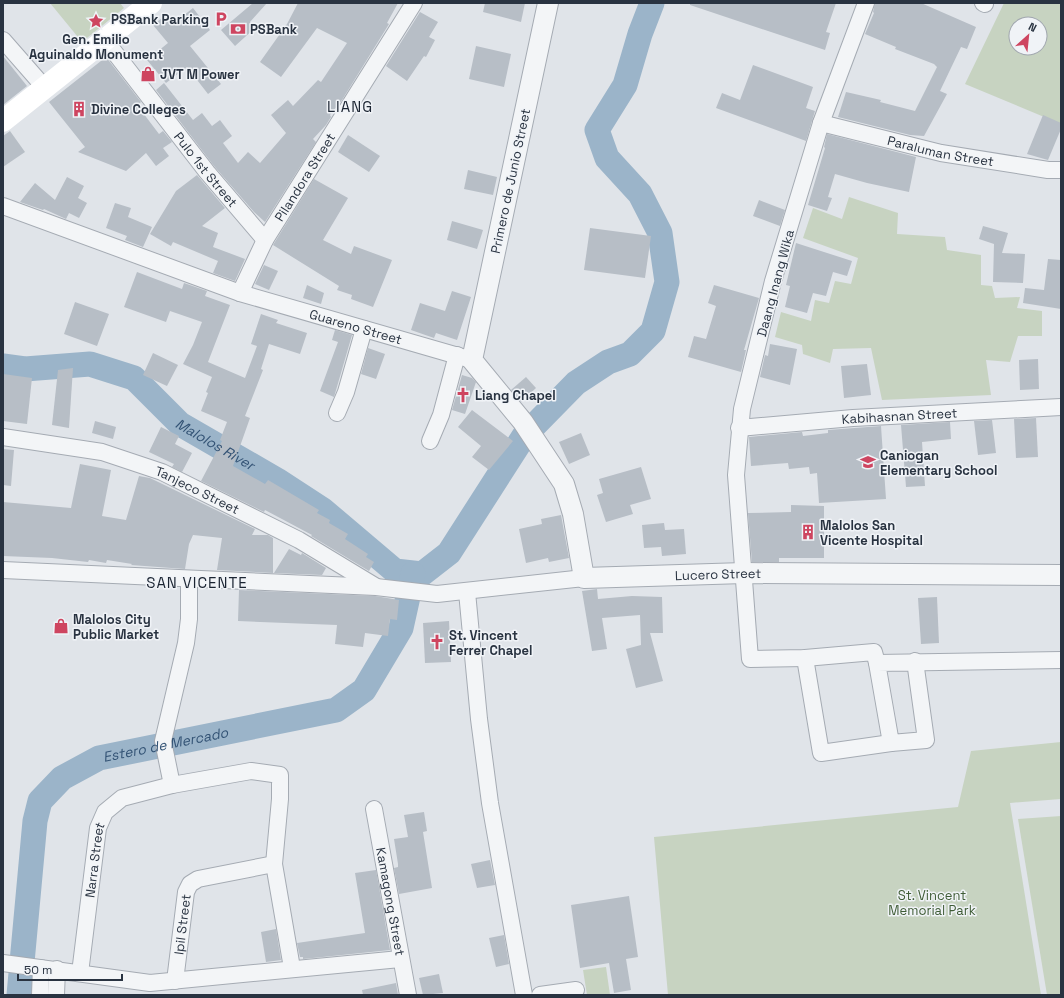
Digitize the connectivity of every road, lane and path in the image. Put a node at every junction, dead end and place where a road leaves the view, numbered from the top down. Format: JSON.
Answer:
{"nodes":[{"id":1,"x":151,"y":3,"type":"edge"},
{"id":2,"x":414,"y":3,"type":"edge"},
{"id":3,"x":548,"y":3,"type":"edge"},
{"id":4,"x":866,"y":3,"type":"edge"},
{"id":5,"x":105,"y":40,"type":"junction"},
{"id":6,"x":4,"y":42,"type":"edge"},
{"id":7,"x":46,"y":88,"type":"junction"},
{"id":8,"x":3,"y":121,"type":"edge"},
{"id":9,"x":821,"y":123,"type":"junction"},
{"id":10,"x":1055,"y":170,"type":"edge"},
{"id":11,"x":3,"y":206,"type":"edge"},
{"id":12,"x":266,"y":240,"type":"junction"},
{"id":13,"x":240,"y":293,"type":"junction"},
{"id":14,"x":364,"y":328,"type":"junction"},
{"id":15,"x":465,"y":357,"type":"junction"},
{"id":16,"x":1061,"y":407,"type":"edge"},
{"id":17,"x":337,"y":413,"type":"dead end"},
{"id":18,"x":739,"y":428,"type":"junction"},
{"id":19,"x":3,"y":437,"type":"edge"},
{"id":20,"x":430,"y":441,"type":"dead end"},
{"id":21,"x":3,"y":570,"type":"edge"},
{"id":22,"x":744,"y":572,"type":"junction"},
{"id":23,"x":1061,"y":575,"type":"edge"},
{"id":24,"x":584,"y":578,"type":"junction"},
{"id":25,"x":189,"y":579,"type":"junction"},
{"id":26,"x":376,"y":587,"type":"junction"},
{"id":27,"x":467,"y":592,"type":"junction"},
{"id":28,"x":805,"y":658,"type":"junction"},
{"id":29,"x":1061,"y":660,"type":"edge"},
{"id":30,"x":915,"y":661,"type":"junction"},
{"id":31,"x":877,"y":663,"type":"junction"},
{"id":32,"x":891,"y":743,"type":"junction"},
{"id":33,"x":172,"y":785,"type":"junction"},
{"id":34,"x":374,"y":809,"type":"dead end"},
{"id":35,"x":274,"y":864,"type":"junction"},
{"id":36,"x":400,"y":959,"type":"junction"},
{"id":37,"x":3,"y":963,"type":"edge"},
{"id":38,"x":42,"y":968,"type":"junction"},
{"id":39,"x":292,"y":968,"type":"junction"},
{"id":40,"x":80,"y":973,"type":"junction"},
{"id":41,"x":175,"y":981,"type":"junction"},
{"id":42,"x":151,"y":989,"type":"edge"},
{"id":43,"x":576,"y":990,"type":"dead end"},
{"id":44,"x":560,"y":994,"type":"edge"},
{"id":45,"x":40,"y":995,"type":"edge"},
{"id":46,"x":56,"y":995,"type":"edge"},
{"id":47,"x":408,"y":995,"type":"edge"},
{"id":48,"x":524,"y":995,"type":"edge"},
{"id":49,"x":540,"y":995,"type":"edge"}],
"edges":[{"from":1,"to":5,"type":"main road"},
{"from":2,"to":12,"type":"street","name":"Pilandora Street"},
{"from":3,"to":15,"type":"street","name":"Primero de Junio Street"},
{"from":4,"to":9,"type":"street","name":"Daang Inang Wika"},
{"from":5,"to":7,"type":"main road"},
{"from":5,"to":12,"type":"street","name":"Pulo 1st Street"},
{"from":6,"to":7,"type":"street"},
{"from":7,"to":8,"type":"main road"},
{"from":9,"to":10,"type":"street","name":"Paraluman Street"},
{"from":9,"to":18,"type":"street","name":"Daang Inang Wika"},
{"from":11,"to":13,"type":"street","name":"Guareno Street"},
{"from":12,"to":13,"type":"street","name":"Pilandora Street"},
{"from":13,"to":14,"type":"street","name":"Guareno Street"},
{"from":14,"to":15,"type":"street","name":"Guareno Street"},
{"from":14,"to":17,"type":"street"},
{"from":15,"to":20,"type":"street"},
{"from":15,"to":24,"type":"street"},
{"from":16,"to":18,"type":"street","name":"Kabihasnan Street"},
{"from":18,"to":22,"type":"street","name":"Daang Inang Wika"},
{"from":19,"to":26,"type":"street","name":"Tanjeco Street"},
{"from":21,"to":25,"type":"street"},
{"from":22,"to":23,"type":"street","name":"Lucero Street"},
{"from":22,"to":24,"type":"street","name":"Lucero Street"},
{"from":22,"to":28,"type":"street","name":"Daang Inang Wika"},
{"from":24,"to":27,"type":"street","name":"Lucero Street"},
{"from":25,"to":26,"type":"street"},
{"from":25,"to":33,"type":"street"},
{"from":26,"to":27,"type":"street","name":"Lucero Street"},
{"from":27,"to":48,"type":"street"},
{"from":28,"to":31,"type":"street"},
{"from":28,"to":32,"type":"street"},
{"from":29,"to":30,"type":"street"},
{"from":30,"to":31,"type":"street"},
{"from":30,"to":32,"type":"street"},
{"from":31,"to":32,"type":"street"},
{"from":33,"to":35,"type":"street","name":"Narra Street"},
{"from":33,"to":40,"type":"street","name":"Narra Street"},
{"from":34,"to":36,"type":"street","name":"Kamagong Street"},
{"from":35,"to":39,"type":"street"},
{"from":35,"to":41,"type":"street","name":"Ipil Street"},
{"from":36,"to":39,"type":"street"},
{"from":36,"to":47,"type":"street","name":"Kamagong Street"},
{"from":37,"to":38,"type":"street"},
{"from":38,"to":40,"type":"street"},
{"from":38,"to":45,"type":"street"},
{"from":38,"to":46,"type":"street"},
{"from":39,"to":41,"type":"street"},
{"from":40,"to":42,"type":"street"},
{"from":41,"to":42,"type":"street"},
{"from":43,"to":44,"type":"street"},
{"from":44,"to":49,"type":"street"}]}
